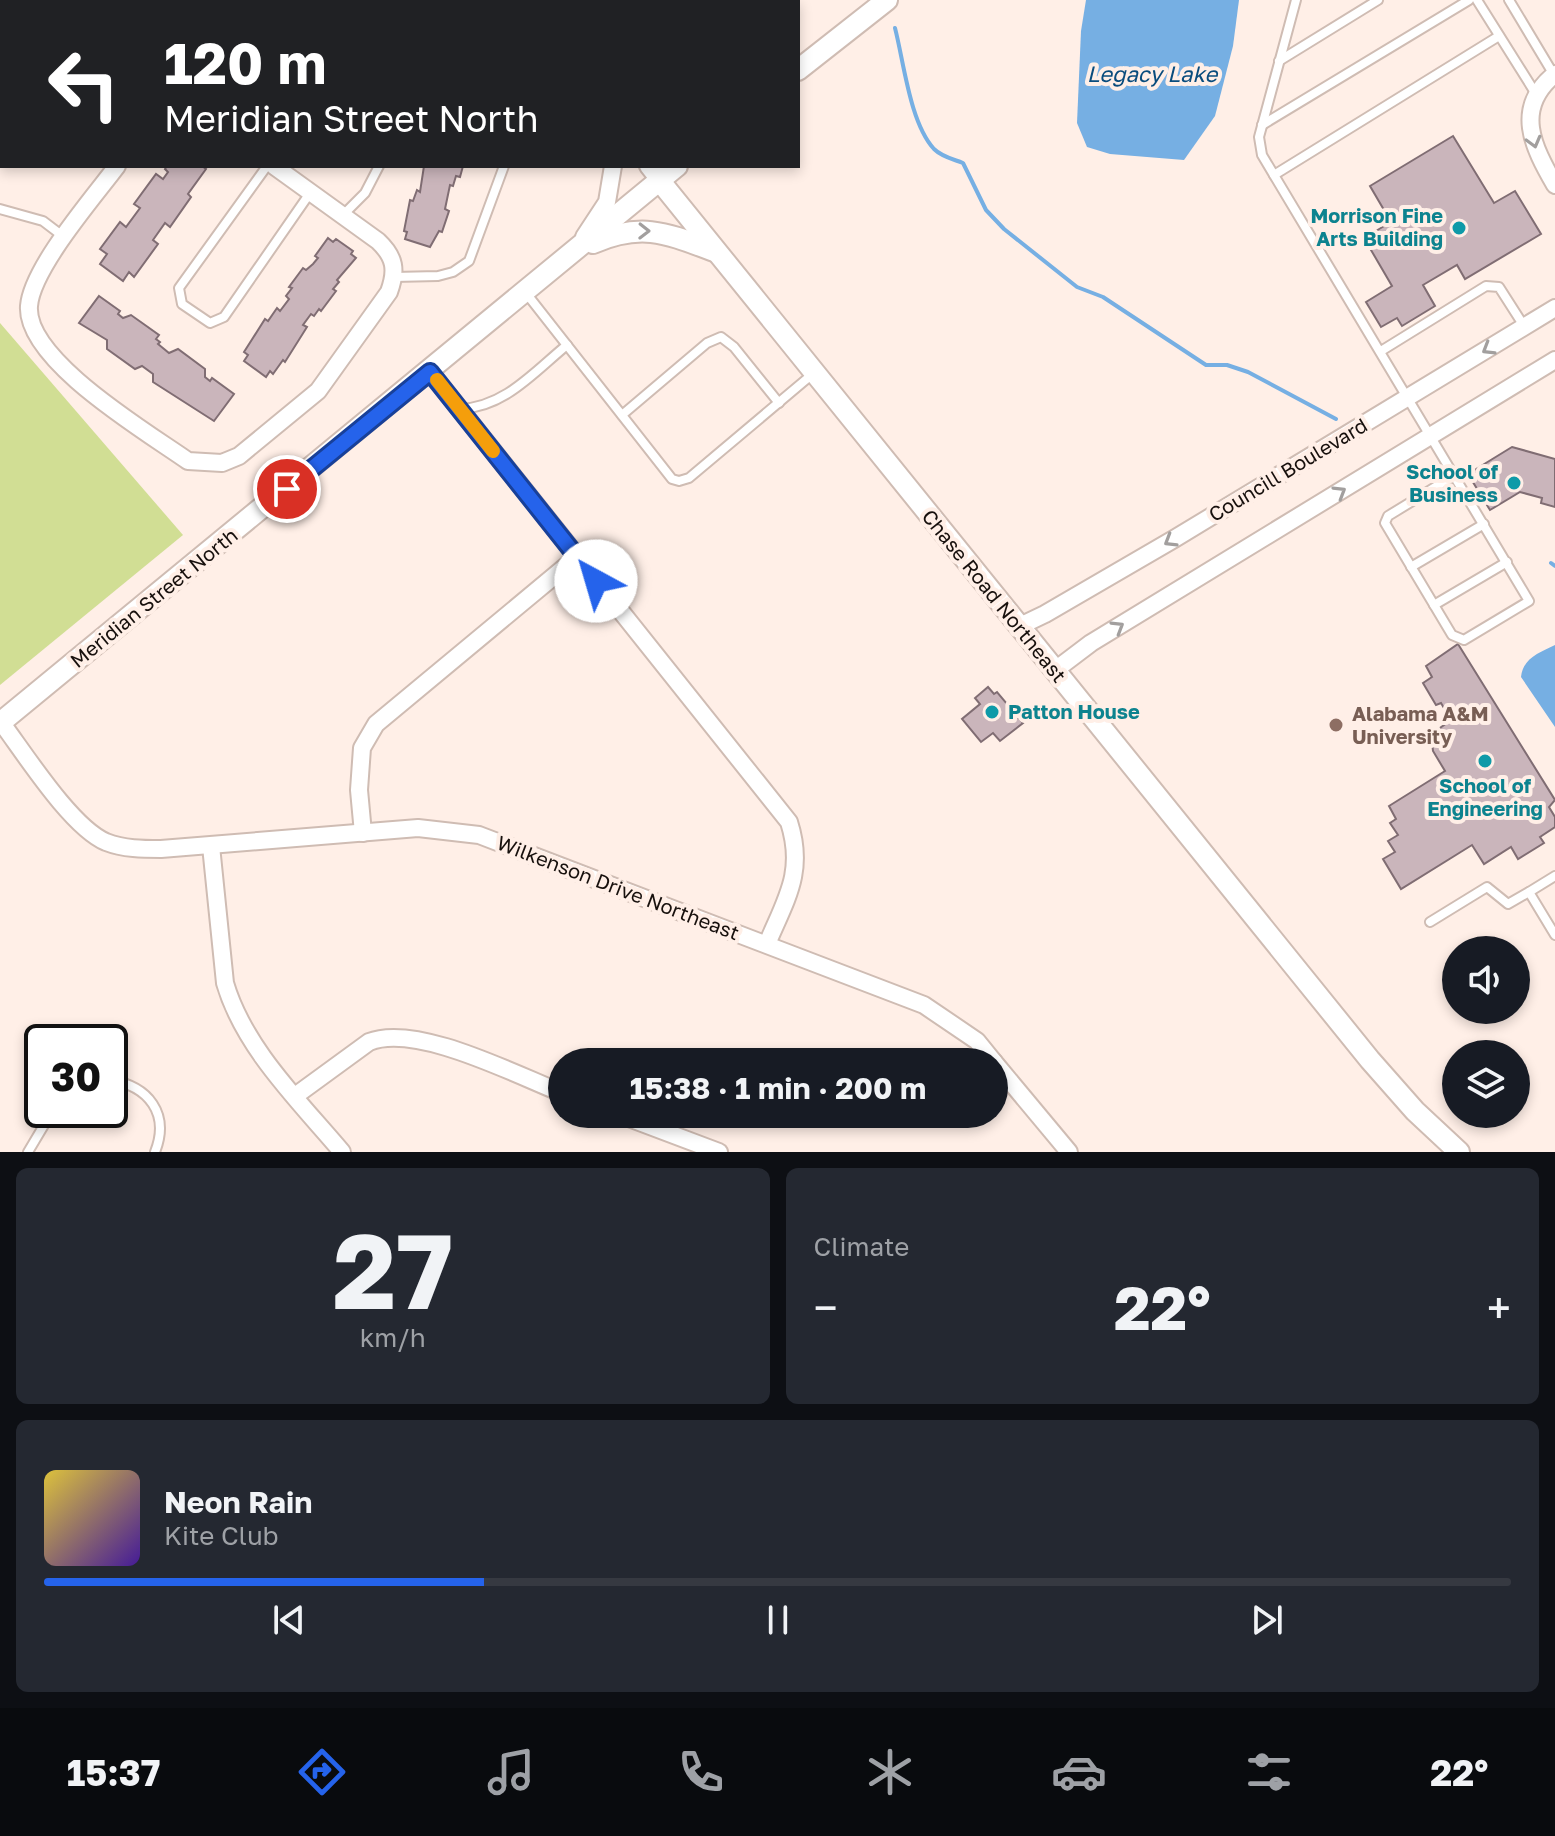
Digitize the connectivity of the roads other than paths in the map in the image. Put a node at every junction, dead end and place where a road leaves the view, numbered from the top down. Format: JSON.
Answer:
{"nodes":[{"id":1,"x":887,"y":0,"type":"edge"},
{"id":2,"x":1296,"y":0,"type":"edge"},
{"id":3,"x":1378,"y":0,"type":"edge"},
{"id":4,"x":1469,"y":0,"type":"edge"},
{"id":5,"x":1477,"y":0,"type":"edge"},
{"id":6,"x":1509,"y":0,"type":"edge"},
{"id":7,"x":1499,"y":36,"type":"junction"},
{"id":8,"x":1279,"y":61,"type":"junction"},
{"id":9,"x":800,"y":68,"type":"edge"},
{"id":10,"x":1555,"y":74,"type":"edge"},
{"id":11,"x":1536,"y":95,"type":"junction"},
{"id":12,"x":1262,"y":125,"type":"junction"},
{"id":13,"x":116,"y":168,"type":"edge"},
{"id":14,"x":266,"y":168,"type":"edge"},
{"id":15,"x":277,"y":168,"type":"edge"},
{"id":16,"x":378,"y":168,"type":"edge"},
{"id":17,"x":503,"y":168,"type":"edge"},
{"id":18,"x":613,"y":168,"type":"edge"},
{"id":19,"x":653,"y":173,"type":"edge"},
{"id":20,"x":1274,"y":175,"type":"junction"},
{"id":21,"x":1555,"y":185,"type":"edge"},
{"id":22,"x":310,"y":193,"type":"junction"},
{"id":23,"x":0,"y":209,"type":"edge"},
{"id":24,"x":342,"y":216,"type":"junction"},
{"id":25,"x":64,"y":237,"type":"junction"},
{"id":26,"x":574,"y":251,"type":"junction"},
{"id":27,"x":714,"y":251,"type":"junction"},
{"id":28,"x":394,"y":277,"type":"junction"},
{"id":29,"x":524,"y":292,"type":"junction"},
{"id":30,"x":1555,"y":308,"type":"edge"},
{"id":31,"x":1524,"y":327,"type":"junction"},
{"id":32,"x":567,"y":345,"type":"junction"},
{"id":33,"x":1381,"y":351,"type":"junction"},
{"id":34,"x":1555,"y":360,"type":"edge"},
{"id":35,"x":430,"y":372,"type":"junction"},
{"id":36,"x":816,"y":372,"type":"junction"},
{"id":37,"x":1409,"y":397,"type":"junction"},
{"id":38,"x":779,"y":403,"type":"junction"},
{"id":39,"x":459,"y":409,"type":"junction"},
{"id":40,"x":622,"y":415,"type":"junction"},
{"id":41,"x":1432,"y":435,"type":"junction"},
{"id":42,"x":1455,"y":475,"type":"junction"},
{"id":43,"x":1484,"y":524,"type":"junction"},
{"id":44,"x":577,"y":557,"type":"junction"},
{"id":45,"x":1507,"y":562,"type":"junction"},
{"id":46,"x":1411,"y":567,"type":"junction"},
{"id":47,"x":1434,"y":605,"type":"junction"},
{"id":48,"x":1018,"y":627,"type":"junction"},
{"id":49,"x":1054,"y":671,"type":"junction"},
{"id":50,"x":0,"y":722,"type":"edge"},
{"id":51,"x":363,"y":833,"type":"junction"},
{"id":52,"x":211,"y":846,"type":"junction"},
{"id":53,"x":1555,"y":876,"type":"edge"},
{"id":54,"x":1529,"y":892,"type":"junction"},
{"id":55,"x":1430,"y":922,"type":"dead end"},
{"id":56,"x":1555,"y":935,"type":"edge"},
{"id":57,"x":767,"y":944,"type":"junction"},
{"id":58,"x":983,"y":1048,"type":"edge"},
{"id":59,"x":1008,"y":1079,"type":"edge"},
{"id":60,"x":128,"y":1085,"type":"edge"},
{"id":61,"x":548,"y":1088,"type":"edge"},
{"id":62,"x":295,"y":1096,"type":"junction"},
{"id":63,"x":42,"y":1128,"type":"edge"},
{"id":64,"x":655,"y":1128,"type":"edge"},
{"id":65,"x":28,"y":1152,"type":"edge"},
{"id":66,"x":155,"y":1152,"type":"edge"},
{"id":67,"x":342,"y":1152,"type":"edge"},
{"id":68,"x":719,"y":1152,"type":"edge"},
{"id":69,"x":1069,"y":1152,"type":"edge"},
{"id":70,"x":1459,"y":1152,"type":"edge"}],
"edges":[{"from":1,"to":9,"type":"street"},
{"from":2,"to":8,"type":"lane"},
{"from":3,"to":8,"type":"lane"},
{"from":4,"to":12,"type":"lane"},
{"from":5,"to":7,"type":"lane"},
{"from":6,"to":10,"type":"lane"},
{"from":7,"to":11,"type":"lane"},
{"from":7,"to":20,"type":"lane"},
{"from":8,"to":12,"type":"lane"},
{"from":10,"to":11,"type":"street"},
{"from":11,"to":21,"type":"street","one_way":true},
{"from":12,"to":20,"type":"lane"},
{"from":13,"to":25,"type":"street"},
{"from":14,"to":22,"type":"lane"},
{"from":15,"to":22,"type":"street"},
{"from":16,"to":24,"type":"lane"},
{"from":17,"to":28,"type":"lane"},
{"from":18,"to":26,"type":"street"},
{"from":19,"to":26,"type":"street","name":"Meridian Street North"},
{"from":19,"to":27,"type":"street","name":"Chase Road Northeast"},
{"from":20,"to":33,"type":"lane"},
{"from":22,"to":24,"type":"street"},
{"from":23,"to":25,"type":"lane"},
{"from":24,"to":28,"type":"street"},
{"from":25,"to":28,"type":"street"},
{"from":26,"to":27,"type":"street","one_way":true},
{"from":26,"to":29,"type":"street","name":"Meridian Street North"},
{"from":27,"to":36,"type":"street","name":"Chase Road Northeast"},
{"from":29,"to":32,"type":"lane"},
{"from":29,"to":35,"type":"street","name":"Meridian Street North"},
{"from":30,"to":31,"type":"street","name":"Councill Boulevard"},
{"from":31,"to":33,"type":"lane"},
{"from":31,"to":37,"type":"street","name":"Councill Boulevard","one_way":true},
{"from":32,"to":39,"type":"lane"},
{"from":32,"to":40,"type":"lane"},
{"from":33,"to":37,"type":"lane"},
{"from":34,"to":41,"type":"street"},
{"from":35,"to":39,"type":"street"},
{"from":35,"to":50,"type":"street","name":"Meridian Street North"},
{"from":36,"to":38,"type":"lane"},
{"from":36,"to":48,"type":"street","name":"Chase Road Northeast"},
{"from":37,"to":41,"type":"lane"},
{"from":37,"to":48,"type":"street","name":"Councill Boulevard","one_way":true},
{"from":38,"to":40,"type":"lane"},
{"from":38,"to":40,"type":"lane"},
{"from":39,"to":44,"type":"street"},
{"from":41,"to":42,"type":"lane"},
{"from":49,"to":41,"type":"street","one_way":true},
{"from":42,"to":43,"type":"lane"},
{"from":42,"to":46,"type":"lane"},
{"from":43,"to":45,"type":"lane"},
{"from":43,"to":46,"type":"lane"},
{"from":44,"to":51,"type":"street"},
{"from":44,"to":57,"type":"street"},
{"from":45,"to":47,"type":"lane"},
{"from":45,"to":47,"type":"lane"},
{"from":46,"to":47,"type":"lane"},
{"from":48,"to":49,"type":"street","name":"Chase Road Northeast"},
{"from":49,"to":70,"type":"street","name":"Chase Road Northeast"},
{"from":50,"to":52,"type":"street","name":"Wilkenson Drive Northeast"},
{"from":51,"to":52,"type":"street","name":"Wilkenson Drive Northeast"},
{"from":51,"to":57,"type":"street","name":"Wilkenson Drive Northeast"},
{"from":52,"to":62,"type":"street"},
{"from":53,"to":54,"type":"lane"},
{"from":54,"to":55,"type":"lane"},
{"from":54,"to":56,"type":"lane"},
{"from":57,"to":58,"type":"street","name":"Wilkenson Drive Northeast"},
{"from":59,"to":69,"type":"street","name":"Wilkenson Drive Northeast"},
{"from":60,"to":66,"type":"lane"},
{"from":61,"to":62,"type":"street"},
{"from":62,"to":67,"type":"street"},
{"from":63,"to":65,"type":"lane"},
{"from":64,"to":68,"type":"street"}]}
